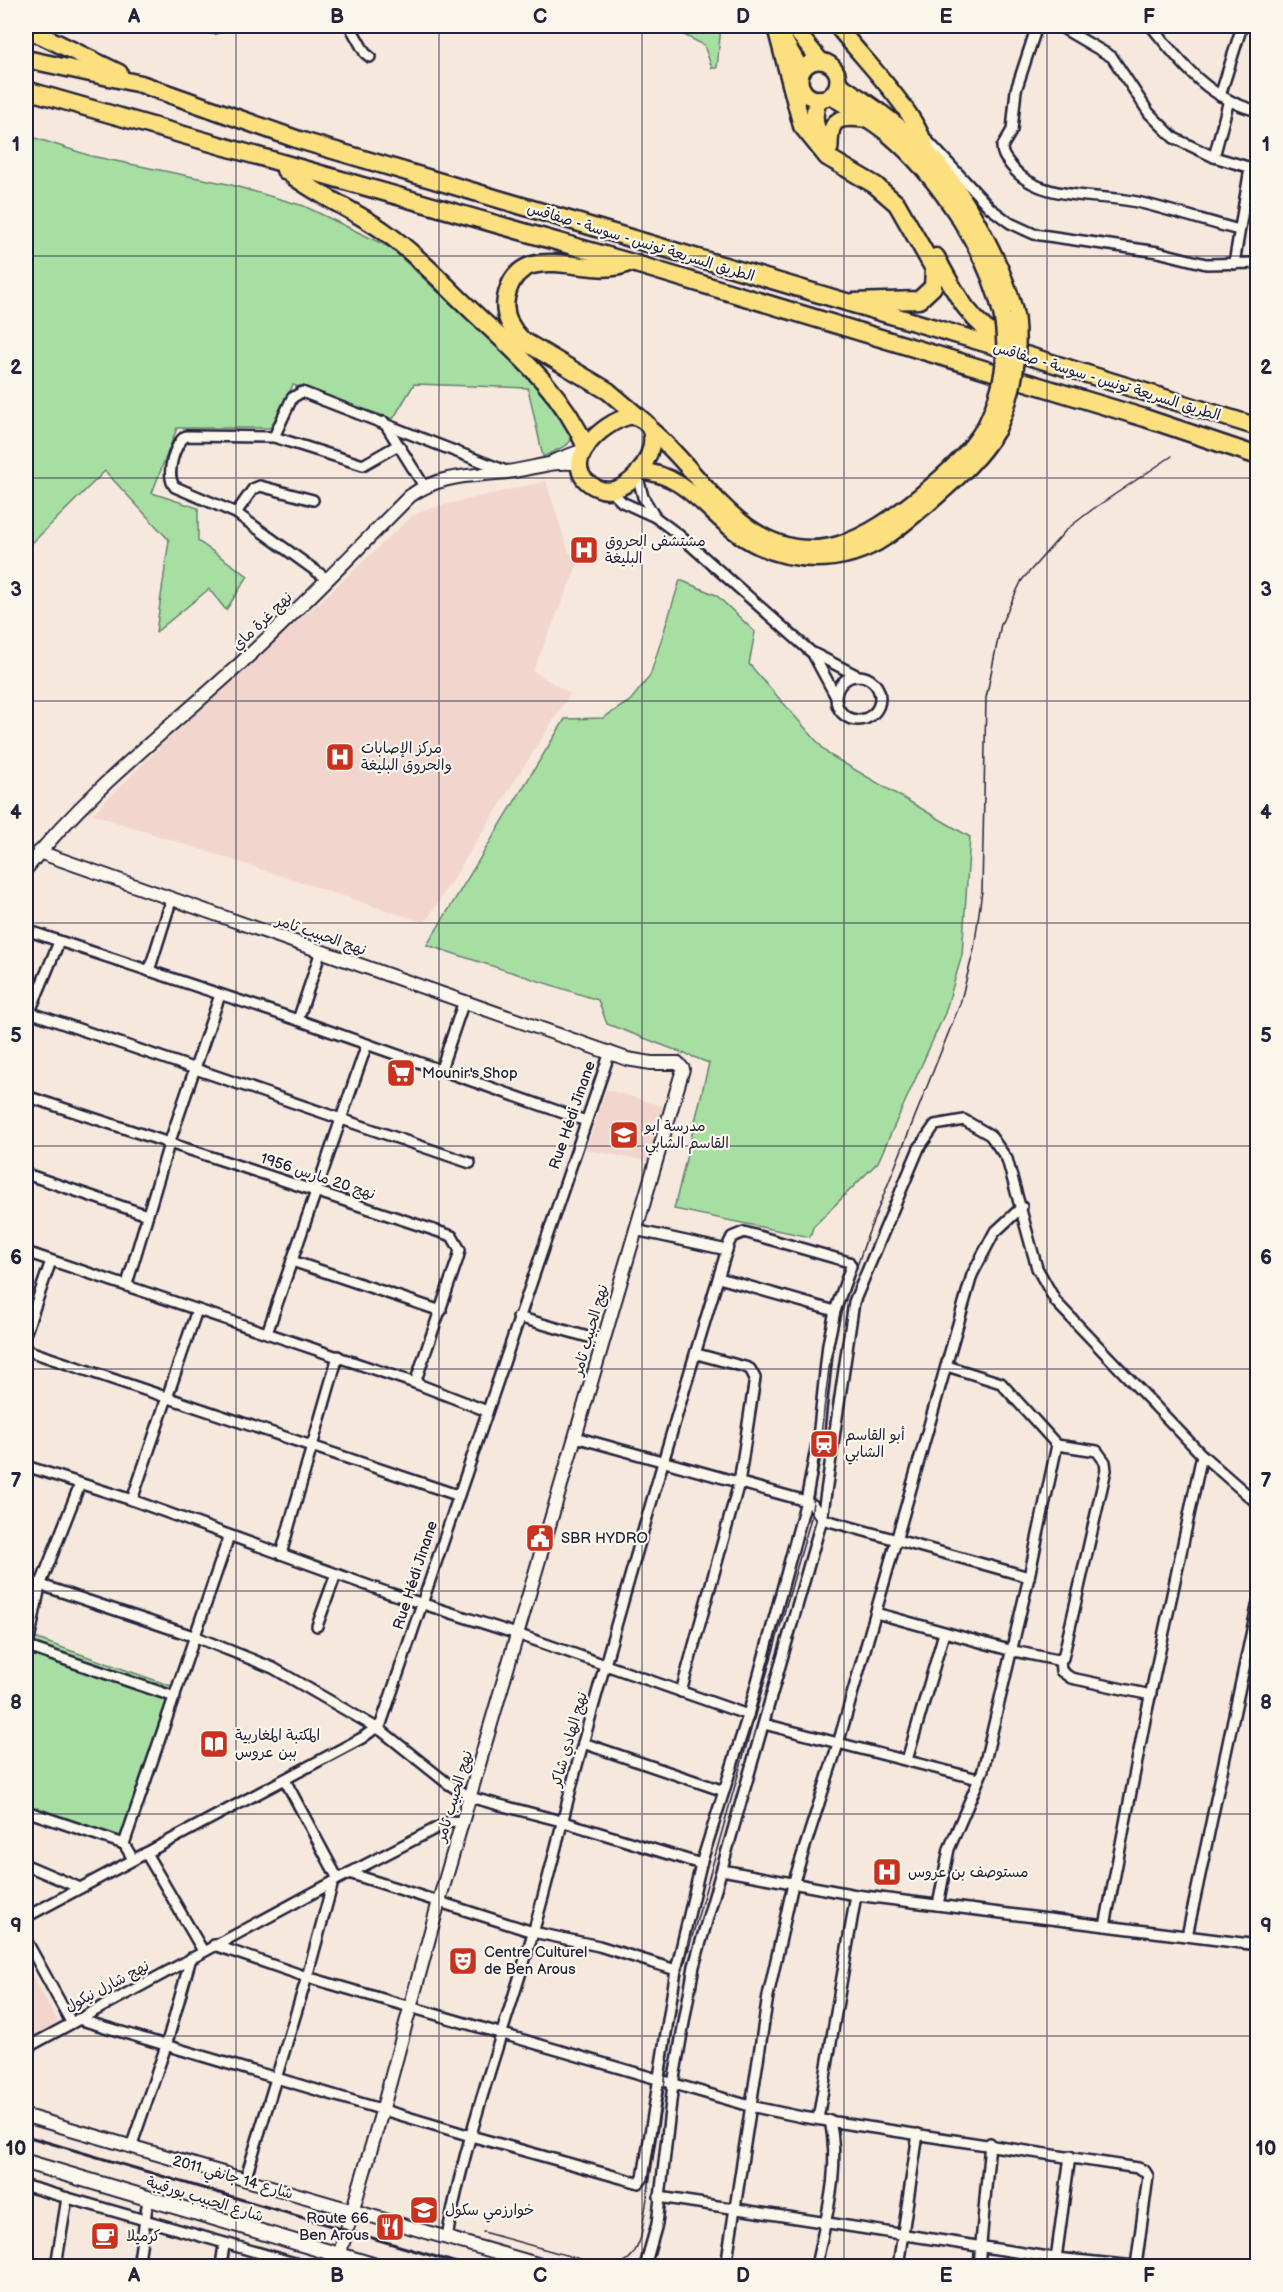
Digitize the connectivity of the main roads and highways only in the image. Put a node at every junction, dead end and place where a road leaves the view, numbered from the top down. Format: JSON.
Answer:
{"nodes":[{"id":1,"x":781,"y":26,"type":"edge"},
{"id":2,"x":837,"y":26,"type":"edge"},
{"id":3,"x":26,"y":28,"type":"edge"},
{"id":4,"x":26,"y":59,"type":"edge"},
{"id":5,"x":820,"y":60,"type":"junction"},
{"id":6,"x":802,"y":70,"type":"junction"},
{"id":7,"x":838,"y":82,"type":"junction"},
{"id":8,"x":141,"y":84,"type":"junction"},
{"id":9,"x":26,"y":90,"type":"edge"},
{"id":10,"x":824,"y":97,"type":"junction"},
{"id":11,"x":869,"y":119,"type":"junction"},
{"id":12,"x":830,"y":148,"type":"junction"},
{"id":13,"x":926,"y":151,"type":"junction"},
{"id":14,"x":277,"y":164,"type":"junction"},
{"id":15,"x":629,"y":262,"type":"junction"},
{"id":16,"x":845,"y":303,"type":"junction"},
{"id":17,"x":1009,"y":317,"type":"junction"},
{"id":18,"x":1029,"y":356,"type":"junction"},
{"id":19,"x":646,"y":424,"type":"junction"},
{"id":20,"x":1257,"y":427,"type":"edge"},
{"id":21,"x":991,"y":428,"type":"junction"},
{"id":22,"x":583,"y":454,"type":"junction"},
{"id":23,"x":1257,"y":456,"type":"edge"},
{"id":24,"x":638,"y":473,"type":"junction"},
{"id":25,"x":26,"y":2162,"type":"edge"},
{"id":26,"x":338,"y":2261,"type":"edge"},
{"id":27,"x":376,"y":2266,"type":"edge"}],
"edges":[{"from":1,"to":5,"type":"highway"},
{"from":1,"to":6,"type":"highway"},
{"from":1,"to":16,"type":"highway"},
{"from":2,"to":13,"type":"highway"},
{"from":3,"to":8,"type":"highway"},
{"from":4,"to":8,"type":"highway","name":"الطريق السريعة تونس - سوسة - صفاقس"},
{"from":5,"to":6,"type":"highway"},
{"from":5,"to":7,"type":"highway"},
{"from":6,"to":10,"type":"highway"},
{"from":7,"to":10,"type":"highway"},
{"from":7,"to":13,"type":"highway"},
{"from":8,"to":16,"type":"highway","name":"الطريق السريعة تونس - سوسة - صفاقس"},
{"from":9,"to":14,"type":"highway","name":"الطريق السريعة تونس - سوسة - صفاقس"},
{"from":10,"to":11,"type":"highway"},
{"from":10,"to":12,"type":"highway"},
{"from":11,"to":12,"type":"highway"},
{"from":11,"to":17,"type":"highway"},
{"from":12,"to":18,"type":"highway"},
{"from":13,"to":17,"type":"highway"},
{"from":14,"to":15,"type":"highway","name":"الطريق السريعة تونس - سوسة - صفاقس"},
{"from":14,"to":22,"type":"highway"},
{"from":15,"to":19,"type":"highway"},
{"from":15,"to":23,"type":"highway","name":"الطريق السريعة تونس - سوسة - صفاقس"},
{"from":16,"to":18,"type":"highway","name":"الطريق السريعة تونس - سوسة - صفاقس"},
{"from":17,"to":21,"type":"highway","bridge":true},
{"from":18,"to":20,"type":"highway","name":"الطريق السريعة تونس - سوسة - صفاقس"},
{"from":19,"to":21,"type":"highway"},
{"from":19,"to":22,"type":"highway"},
{"from":19,"to":24,"type":"highway"},
{"from":21,"to":24,"type":"highway"},
{"from":22,"to":24,"type":"highway"},
{"from":25,"to":26,"type":"main road","name":"شارع الحبيب بورقيبة"},
{"from":26,"to":27,"type":"main road","name":"شارع الحبيب بورقيبة"}]}
